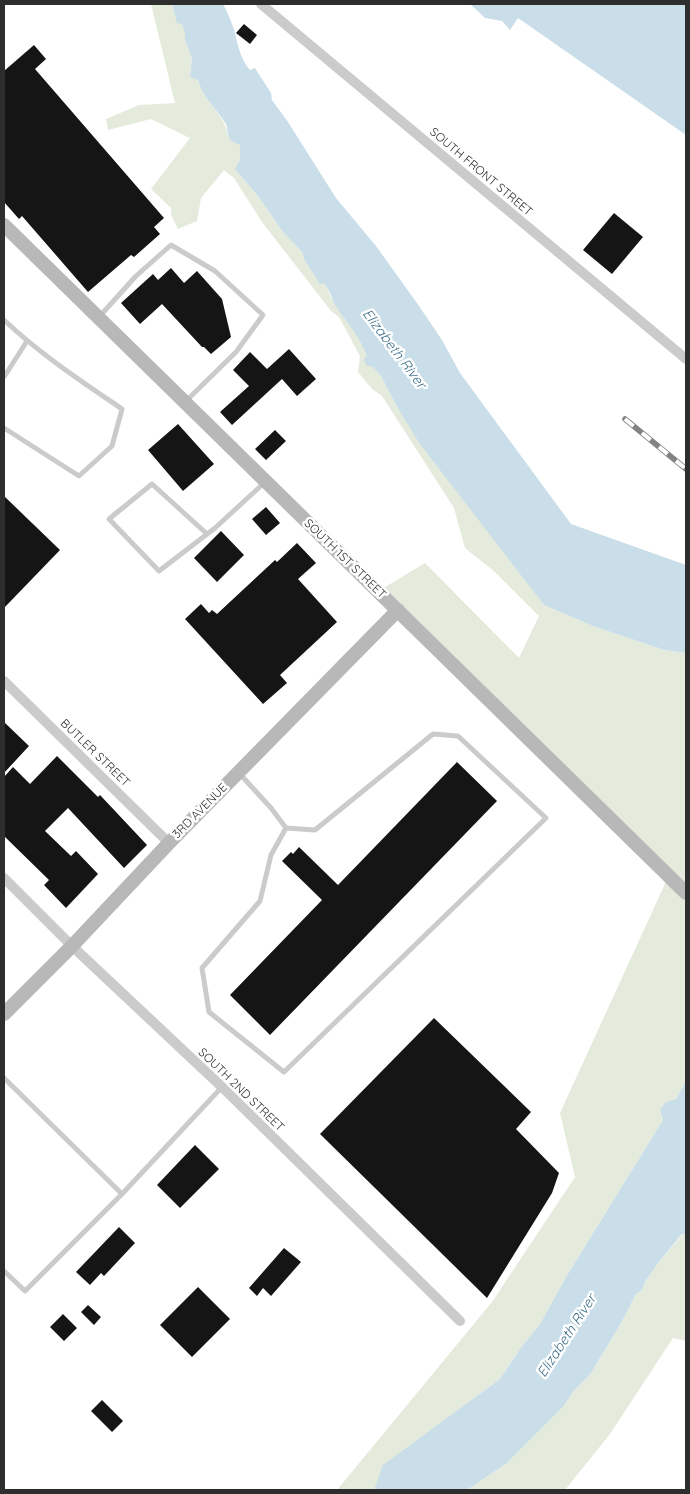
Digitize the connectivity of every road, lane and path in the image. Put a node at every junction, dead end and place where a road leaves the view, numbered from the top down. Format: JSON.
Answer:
{"nodes":[{"id":1,"x":261,"y":4,"type":"edge"},
{"id":2,"x":4,"y":225,"type":"edge"},
{"id":3,"x":99,"y":318,"type":"junction"},
{"id":4,"x":4,"y":320,"type":"edge"},
{"id":5,"x":26,"y":341,"type":"junction"},
{"id":6,"x":686,"y":359,"type":"edge"},
{"id":7,"x":4,"y":378,"type":"edge"},
{"id":8,"x":185,"y":402,"type":"junction"},
{"id":9,"x":4,"y":428,"type":"edge"},
{"id":10,"x":266,"y":482,"type":"junction"},
{"id":11,"x":207,"y":534,"type":"junction"},
{"id":12,"x":398,"y":610,"type":"junction"},
{"id":13,"x":4,"y":681,"type":"edge"},
{"id":14,"x":239,"y":772,"type":"junction"},
{"id":15,"x":286,"y":828,"type":"junction"},
{"id":16,"x":169,"y":843,"type":"junction"},
{"id":17,"x":4,"y":878,"type":"edge"},
{"id":18,"x":686,"y":893,"type":"edge"},
{"id":19,"x":72,"y":946,"type":"junction"},
{"id":20,"x":4,"y":1014,"type":"edge"},
{"id":21,"x":4,"y":1078,"type":"edge"},
{"id":22,"x":222,"y":1087,"type":"junction"},
{"id":23,"x":122,"y":1194,"type":"junction"},
{"id":24,"x":4,"y":1271,"type":"edge"},
{"id":25,"x":460,"y":1321,"type":"dead end"}],
"edges":[{"from":1,"to":6,"type":"street","name":"SOUTH FRONT STREET"},
{"from":2,"to":3,"type":"street","name":"SOUTH 1ST STREET"},
{"from":3,"to":8,"type":"street","name":"SOUTH 1ST STREET"},
{"from":3,"to":8,"type":"lane"},
{"from":4,"to":5,"type":"lane"},
{"from":5,"to":7,"type":"lane"},
{"from":5,"to":9,"type":"lane"},
{"from":8,"to":10,"type":"street","name":"SOUTH 1ST STREET"},
{"from":10,"to":11,"type":"lane"},
{"from":10,"to":12,"type":"street","name":"SOUTH 1ST STREET"},
{"from":11,"to":11,"type":"lane"},
{"from":12,"to":14,"type":"street","name":"3RD AVENUE"},
{"from":12,"to":18,"type":"street","name":"SOUTH 1ST STREET"},
{"from":13,"to":16,"type":"street","name":"BUTLER STREET"},
{"from":14,"to":15,"type":"lane"},
{"from":14,"to":16,"type":"street","name":"3RD AVENUE"},
{"from":15,"to":15,"type":"lane"},
{"from":16,"to":19,"type":"street","name":"3RD AVENUE"},
{"from":17,"to":19,"type":"street","name":"SOUTH 2ND STREET"},
{"from":19,"to":20,"type":"street","name":"3RD AVENUE"},
{"from":19,"to":22,"type":"street","name":"SOUTH 2ND STREET"},
{"from":21,"to":23,"type":"lane"},
{"from":22,"to":23,"type":"lane"},
{"from":22,"to":25,"type":"street","name":"SOUTH 2ND STREET"},
{"from":23,"to":24,"type":"lane"}]}
